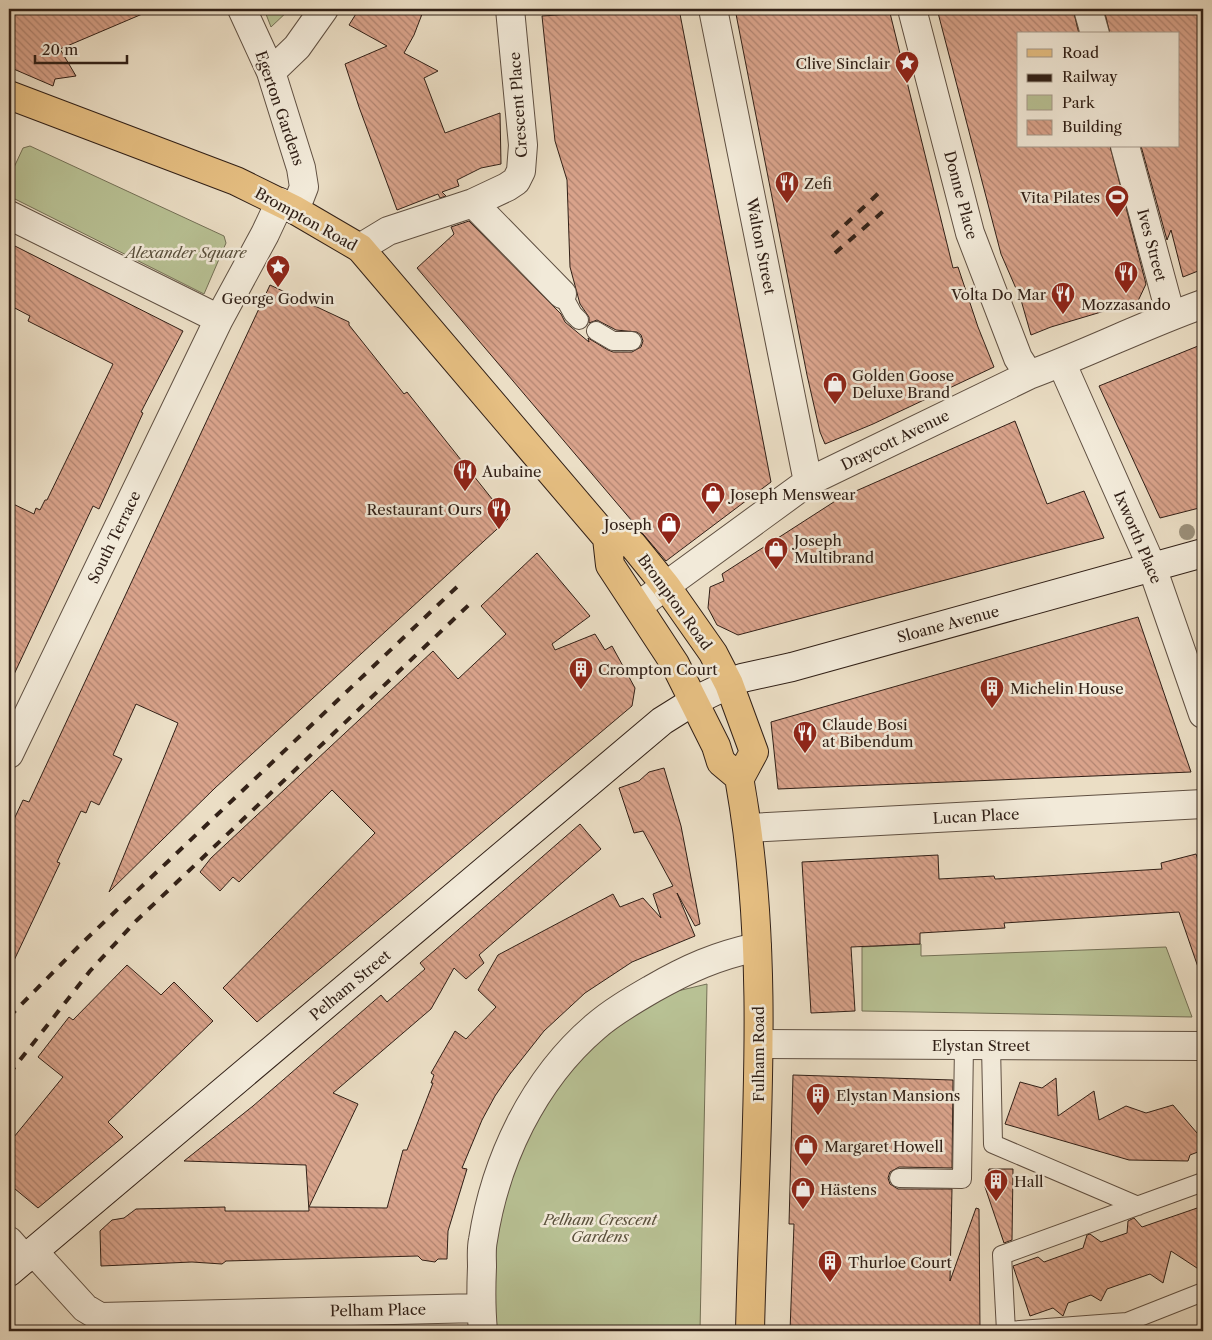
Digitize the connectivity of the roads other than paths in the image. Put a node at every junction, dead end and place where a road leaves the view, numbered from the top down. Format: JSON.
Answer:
{"nodes":[{"id":1,"x":242,"y":9,"type":"edge"},
{"id":2,"x":324,"y":9,"type":"edge"},
{"id":3,"x":510,"y":9,"type":"edge"},
{"id":4,"x":713,"y":9,"type":"edge"},
{"id":5,"x":912,"y":9,"type":"edge"},
{"id":6,"x":1088,"y":9,"type":"edge"},
{"id":7,"x":1094,"y":32,"type":"edge"},
{"id":8,"x":271,"y":72,"type":"junction"},
{"id":9,"x":9,"y":95,"type":"edge"},
{"id":10,"x":1126,"y":148,"type":"edge"},
{"id":11,"x":473,"y":203,"type":"junction"},
{"id":12,"x":287,"y":206,"type":"junction"},
{"id":13,"x":9,"y":214,"type":"edge"},
{"id":14,"x":360,"y":248,"type":"junction"},
{"id":15,"x":562,"y":294,"type":"joint"},
{"id":16,"x":1203,"y":304,"type":"edge"},
{"id":17,"x":1170,"y":316,"type":"junction"},
{"id":18,"x":219,"y":320,"type":"junction"},
{"id":19,"x":579,"y":320,"type":"dead end"},
{"id":20,"x":596,"y":331,"type":"dead end"},
{"id":21,"x":632,"y":341,"type":"dead end"},
{"id":22,"x":1062,"y":364,"type":"junction"},
{"id":23,"x":1029,"y":375,"type":"junction"},
{"id":24,"x":808,"y":482,"type":"junction"},
{"id":25,"x":607,"y":538,"type":"junction"},
{"id":26,"x":1203,"y":553,"type":"edge"},
{"id":27,"x":1152,"y":567,"type":"junction"},
{"id":28,"x":666,"y":586,"type":"junction"},
{"id":29,"x":638,"y":606,"type":"junction"},
{"id":30,"x":729,"y":684,"type":"junction"},
{"id":31,"x":694,"y":700,"type":"junction"},
{"id":32,"x":1203,"y":714,"type":"edge"},
{"id":33,"x":9,"y":754,"type":"edge"},
{"id":34,"x":740,"y":778,"type":"junction"},
{"id":35,"x":1203,"y":804,"type":"edge"},
{"id":36,"x":748,"y":828,"type":"junction"},
{"id":37,"x":757,"y":947,"type":"junction"},
{"id":38,"x":759,"y":1044,"type":"junction"},
{"id":39,"x":978,"y":1045,"type":"junction"},
{"id":40,"x":1203,"y":1046,"type":"edge"},
{"id":41,"x":899,"y":1178,"type":"dead end"},
{"id":42,"x":1203,"y":1182,"type":"edge"},
{"id":43,"x":1138,"y":1206,"type":"junction"},
{"id":44,"x":19,"y":1256,"type":"edge"},
{"id":45,"x":1203,"y":1292,"type":"edge"},
{"id":46,"x":482,"y":1320,"type":"edge"},
{"id":47,"x":1129,"y":1327,"type":"edge"},
{"id":48,"x":750,"y":1331,"type":"edge"},
{"id":49,"x":1007,"y":1331,"type":"edge"}],
"edges":[{"from":1,"to":8,"type":"street","name":"Egerton Gardens"},
{"from":2,"to":8,"type":"street"},
{"from":3,"to":11,"type":"street","name":"Crescent Place"},
{"from":4,"to":24,"type":"street","name":"Walton Street"},
{"from":5,"to":23,"type":"street","name":"Donne Place"},
{"from":6,"to":7,"type":"street"},
{"from":8,"to":12,"type":"street","name":"Egerton Gardens"},
{"from":9,"to":12,"type":"main road","name":"Brompton Road"},
{"from":10,"to":17,"type":"street","name":"Ives Street"},
{"from":11,"to":14,"type":"street","name":"Crescent Place"},
{"from":11,"to":15,"type":"street"},
{"from":12,"to":14,"type":"main road","name":"Brompton Road"},
{"from":12,"to":18,"type":"street"},
{"from":13,"to":18,"type":"street"},
{"from":14,"to":25,"type":"main road","name":"Brompton Road"},
{"from":15,"to":19,"type":"lane"},
{"from":16,"to":17,"type":"street","name":"Draycott Avenue"},
{"from":17,"to":22,"type":"street","name":"Draycott Avenue"},
{"from":18,"to":33,"type":"street","name":"South Terrace"},
{"from":20,"to":21,"type":"lane"},
{"from":22,"to":23,"type":"street","name":"Draycott Avenue"},
{"from":22,"to":27,"type":"street","name":"Ixworth Place"},
{"from":23,"to":24,"type":"street","name":"Draycott Avenue"},
{"from":24,"to":28,"type":"street","name":"Draycott Avenue"},
{"from":25,"to":28,"type":"main road","name":"Brompton Road"},
{"from":25,"to":29,"type":"main road","name":"Brompton Road"},
{"from":26,"to":27,"type":"street","name":"Sloane Avenue"},
{"from":27,"to":30,"type":"street","name":"Sloane Avenue"},
{"from":27,"to":32,"type":"street","name":"Ixworth Place"},
{"from":28,"to":29,"type":"street","name":"Draycott Avenue"},
{"from":28,"to":30,"type":"main road","name":"Brompton Road"},
{"from":29,"to":31,"type":"main road","name":"Brompton Road"},
{"from":30,"to":31,"type":"street","name":"Sloane Avenue"},
{"from":30,"to":34,"type":"main road"},
{"from":31,"to":34,"type":"main road"},
{"from":31,"to":44,"type":"street","name":"Pelham Street"},
{"from":34,"to":36,"type":"main road","name":"Fulham Road"},
{"from":35,"to":36,"type":"street","name":"Lucan Place"},
{"from":36,"to":37,"type":"main road","name":"Fulham Road"},
{"from":37,"to":38,"type":"main road","name":"Fulham Road"},
{"from":37,"to":46,"type":"street"},
{"from":38,"to":39,"type":"street","name":"Elystan Street"},
{"from":38,"to":48,"type":"main road","name":"Fulham Road"},
{"from":39,"to":40,"type":"street","name":"Elystan Street"},
{"from":39,"to":41,"type":"lane"},
{"from":39,"to":43,"type":"lane"},
{"from":42,"to":43,"type":"lane"},
{"from":43,"to":49,"type":"lane"},
{"from":44,"to":46,"type":"street","name":"Pelham Place"},
{"from":45,"to":47,"type":"lane"},
{"from":47,"to":49,"type":"lane"}]}
